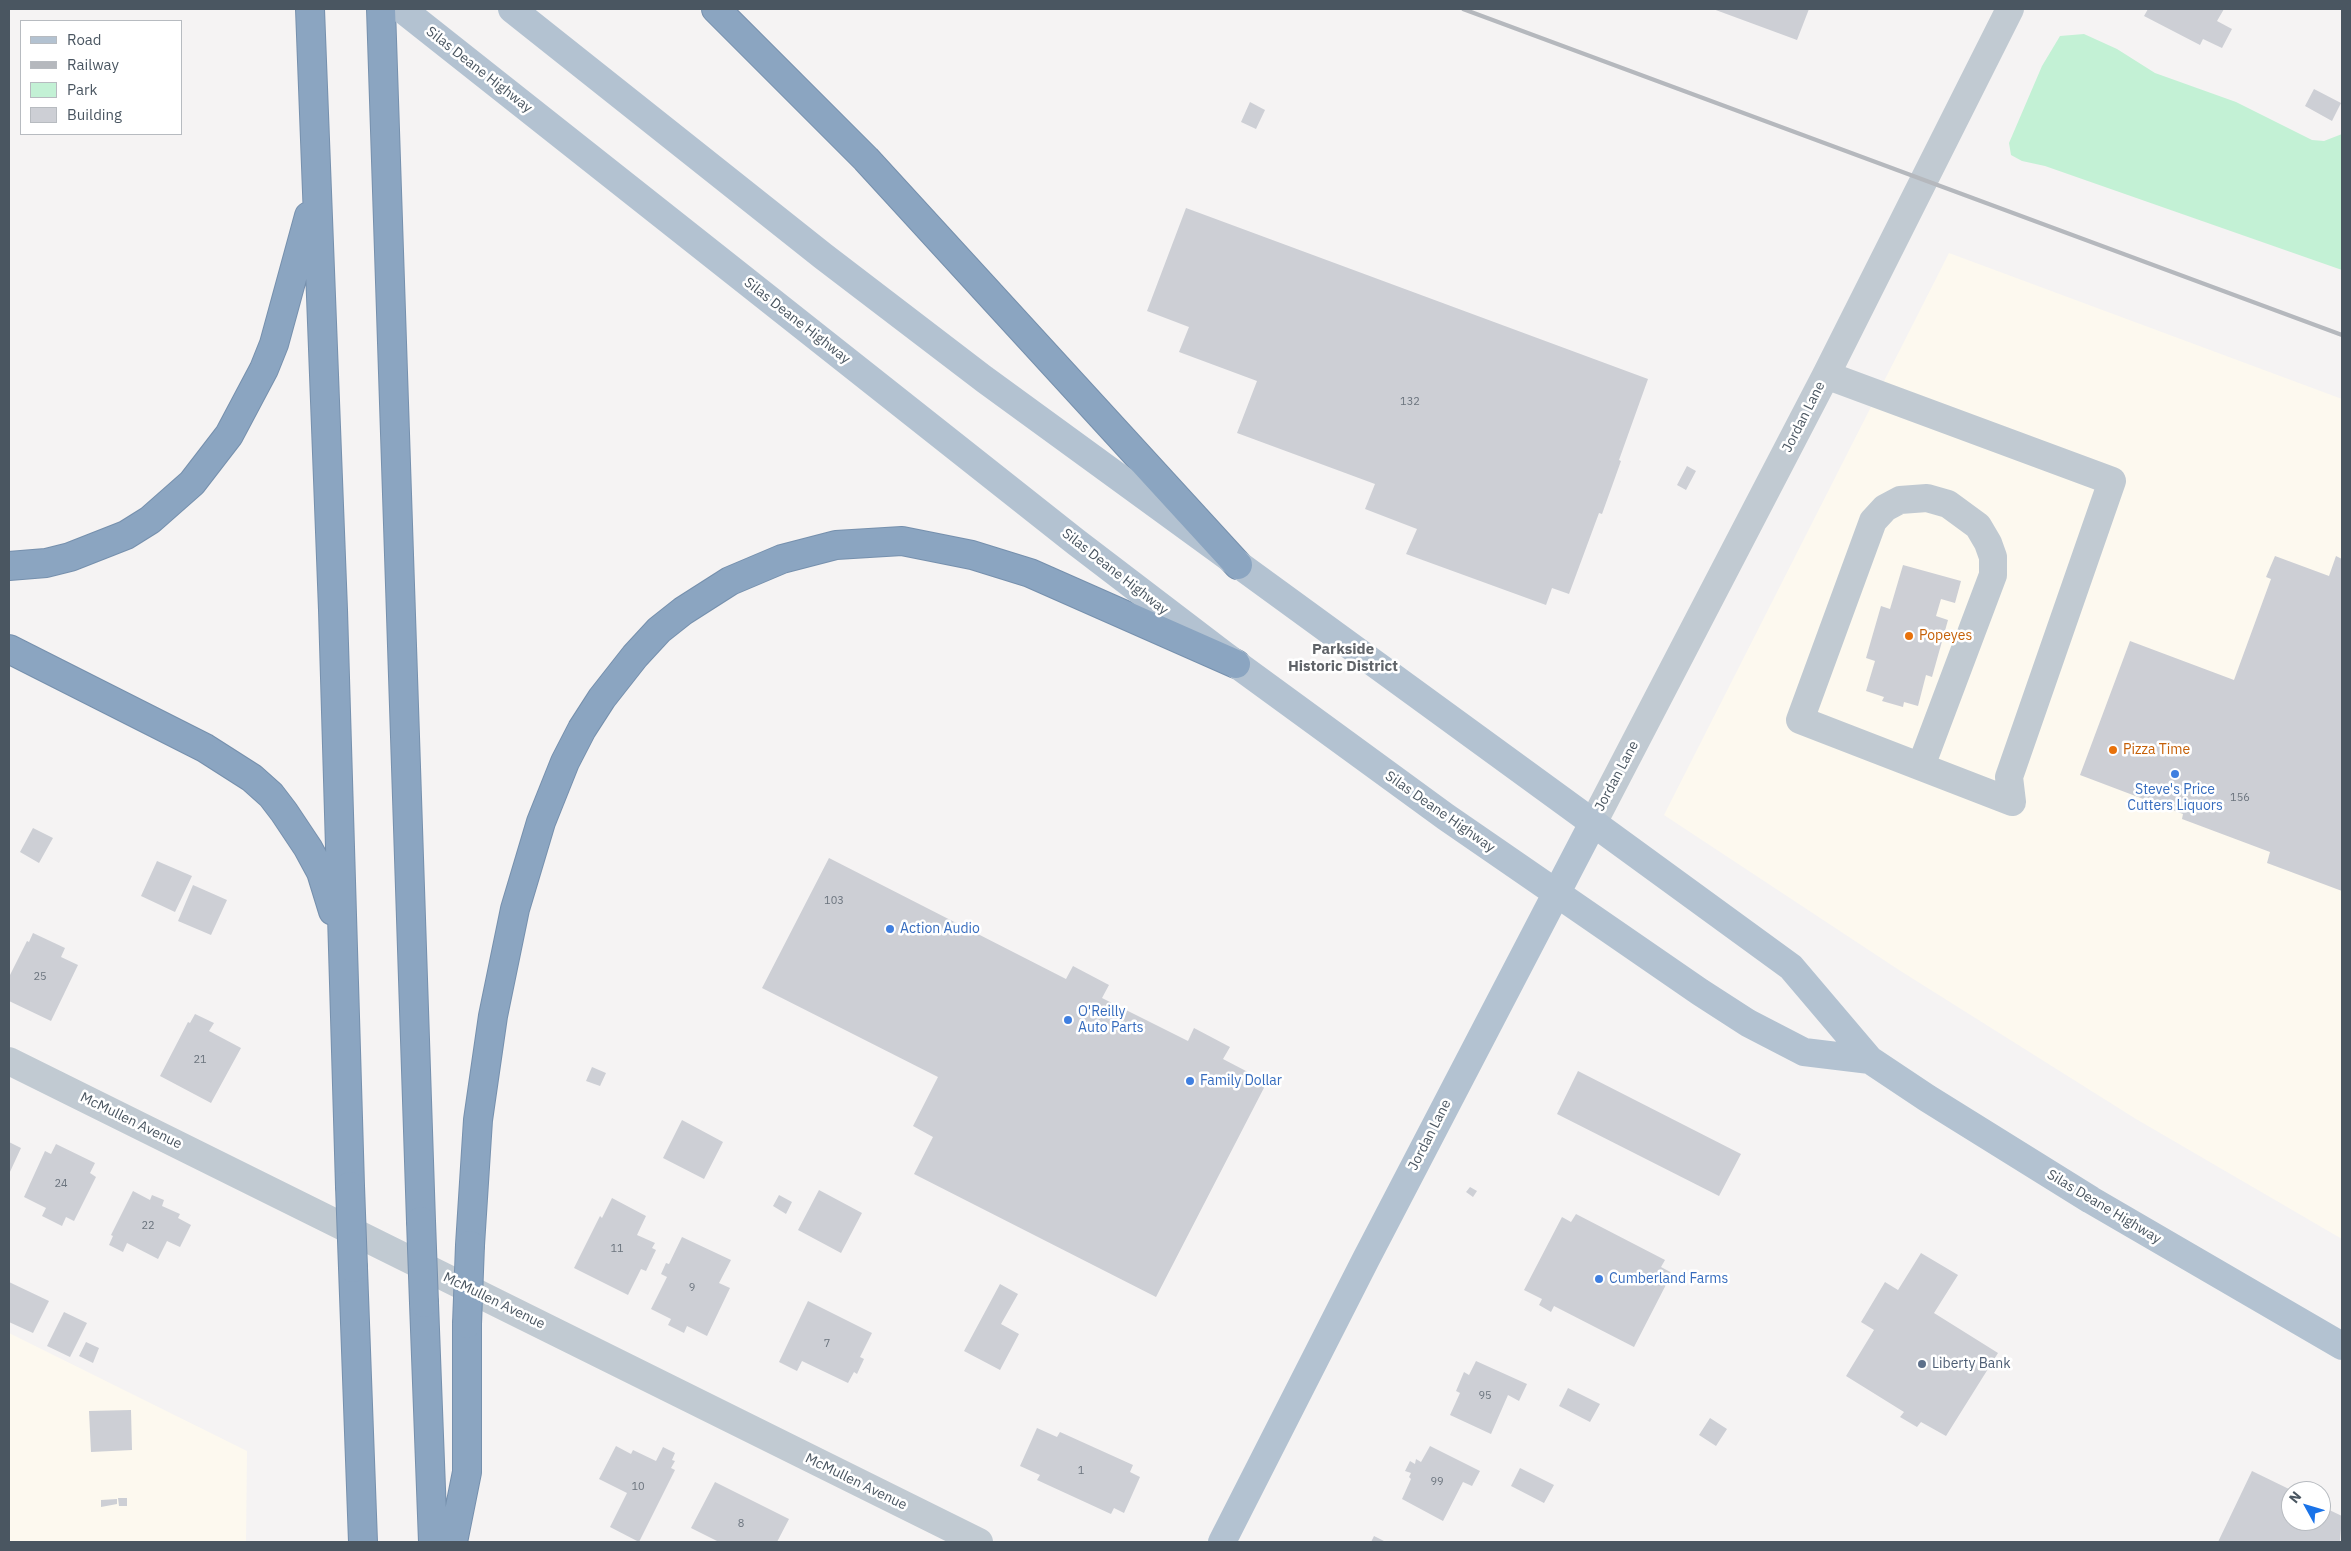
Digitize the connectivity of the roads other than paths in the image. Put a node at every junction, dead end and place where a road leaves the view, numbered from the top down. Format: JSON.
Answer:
{"nodes":[{"id":1,"x":381,"y":9,"type":"edge"},
{"id":2,"x":402,"y":9,"type":"edge"},
{"id":3,"x":512,"y":9,"type":"edge"},
{"id":4,"x":716,"y":9,"type":"edge"},
{"id":5,"x":2010,"y":9,"type":"edge"},
{"id":6,"x":310,"y":16,"type":"edge"},
{"id":7,"x":317,"y":188,"type":"junction"},
{"id":8,"x":1826,"y":374,"type":"junction"},
{"id":9,"x":1238,"y":565,"type":"junction"},
{"id":10,"x":9,"y":566,"type":"edge"},
{"id":11,"x":9,"y":649,"type":"edge"},
{"id":12,"x":1236,"y":664,"type":"junction"},
{"id":13,"x":1921,"y":766,"type":"junction"},
{"id":14,"x":1593,"y":823,"type":"junction"},
{"id":15,"x":1556,"y":894,"type":"junction"},
{"id":16,"x":343,"y":950,"type":"junction"},
{"id":17,"x":1870,"y":1060,"type":"junction"},
{"id":18,"x":9,"y":1061,"type":"edge"},
{"id":19,"x":2342,"y":1346,"type":"edge"},
{"id":20,"x":363,"y":1542,"type":"edge"},
{"id":21,"x":434,"y":1542,"type":"edge"},
{"id":22,"x":453,"y":1542,"type":"edge"},
{"id":23,"x":979,"y":1542,"type":"edge"},
{"id":24,"x":1222,"y":1542,"type":"edge"}],
"edges":[{"from":1,"to":21,"type":"highway","bridge":true},
{"from":2,"to":12,"type":"main road","name":"Silas Deane Highway"},
{"from":3,"to":9,"type":"main road","name":"Silas Deane Highway"},
{"from":4,"to":9,"type":"highway"},
{"from":5,"to":8,"type":"street","name":"Jordan Lane"},
{"from":6,"to":7,"type":"highway"},
{"from":7,"to":10,"type":"highway"},
{"from":7,"to":16,"type":"highway"},
{"from":8,"to":13,"type":"street"},
{"from":8,"to":14,"type":"street","name":"Jordan Lane"},
{"from":9,"to":14,"type":"main road","name":"Silas Deane Highway"},
{"from":11,"to":16,"type":"highway"},
{"from":12,"to":15,"type":"main road","name":"Silas Deane Highway"},
{"from":12,"to":22,"type":"highway","bridge":true},
{"from":13,"to":13,"type":"street"},
{"from":14,"to":15,"type":"main road","name":"Jordan Lane"},
{"from":14,"to":17,"type":"main road","name":"Silas Deane Highway"},
{"from":15,"to":17,"type":"main road","name":"Silas Deane Highway"},
{"from":15,"to":24,"type":"main road","name":"Jordan Lane"},
{"from":16,"to":20,"type":"highway","bridge":true},
{"from":17,"to":19,"type":"main road","name":"Silas Deane Highway"},
{"from":18,"to":23,"type":"street","name":"McMullen Avenue"}]}
